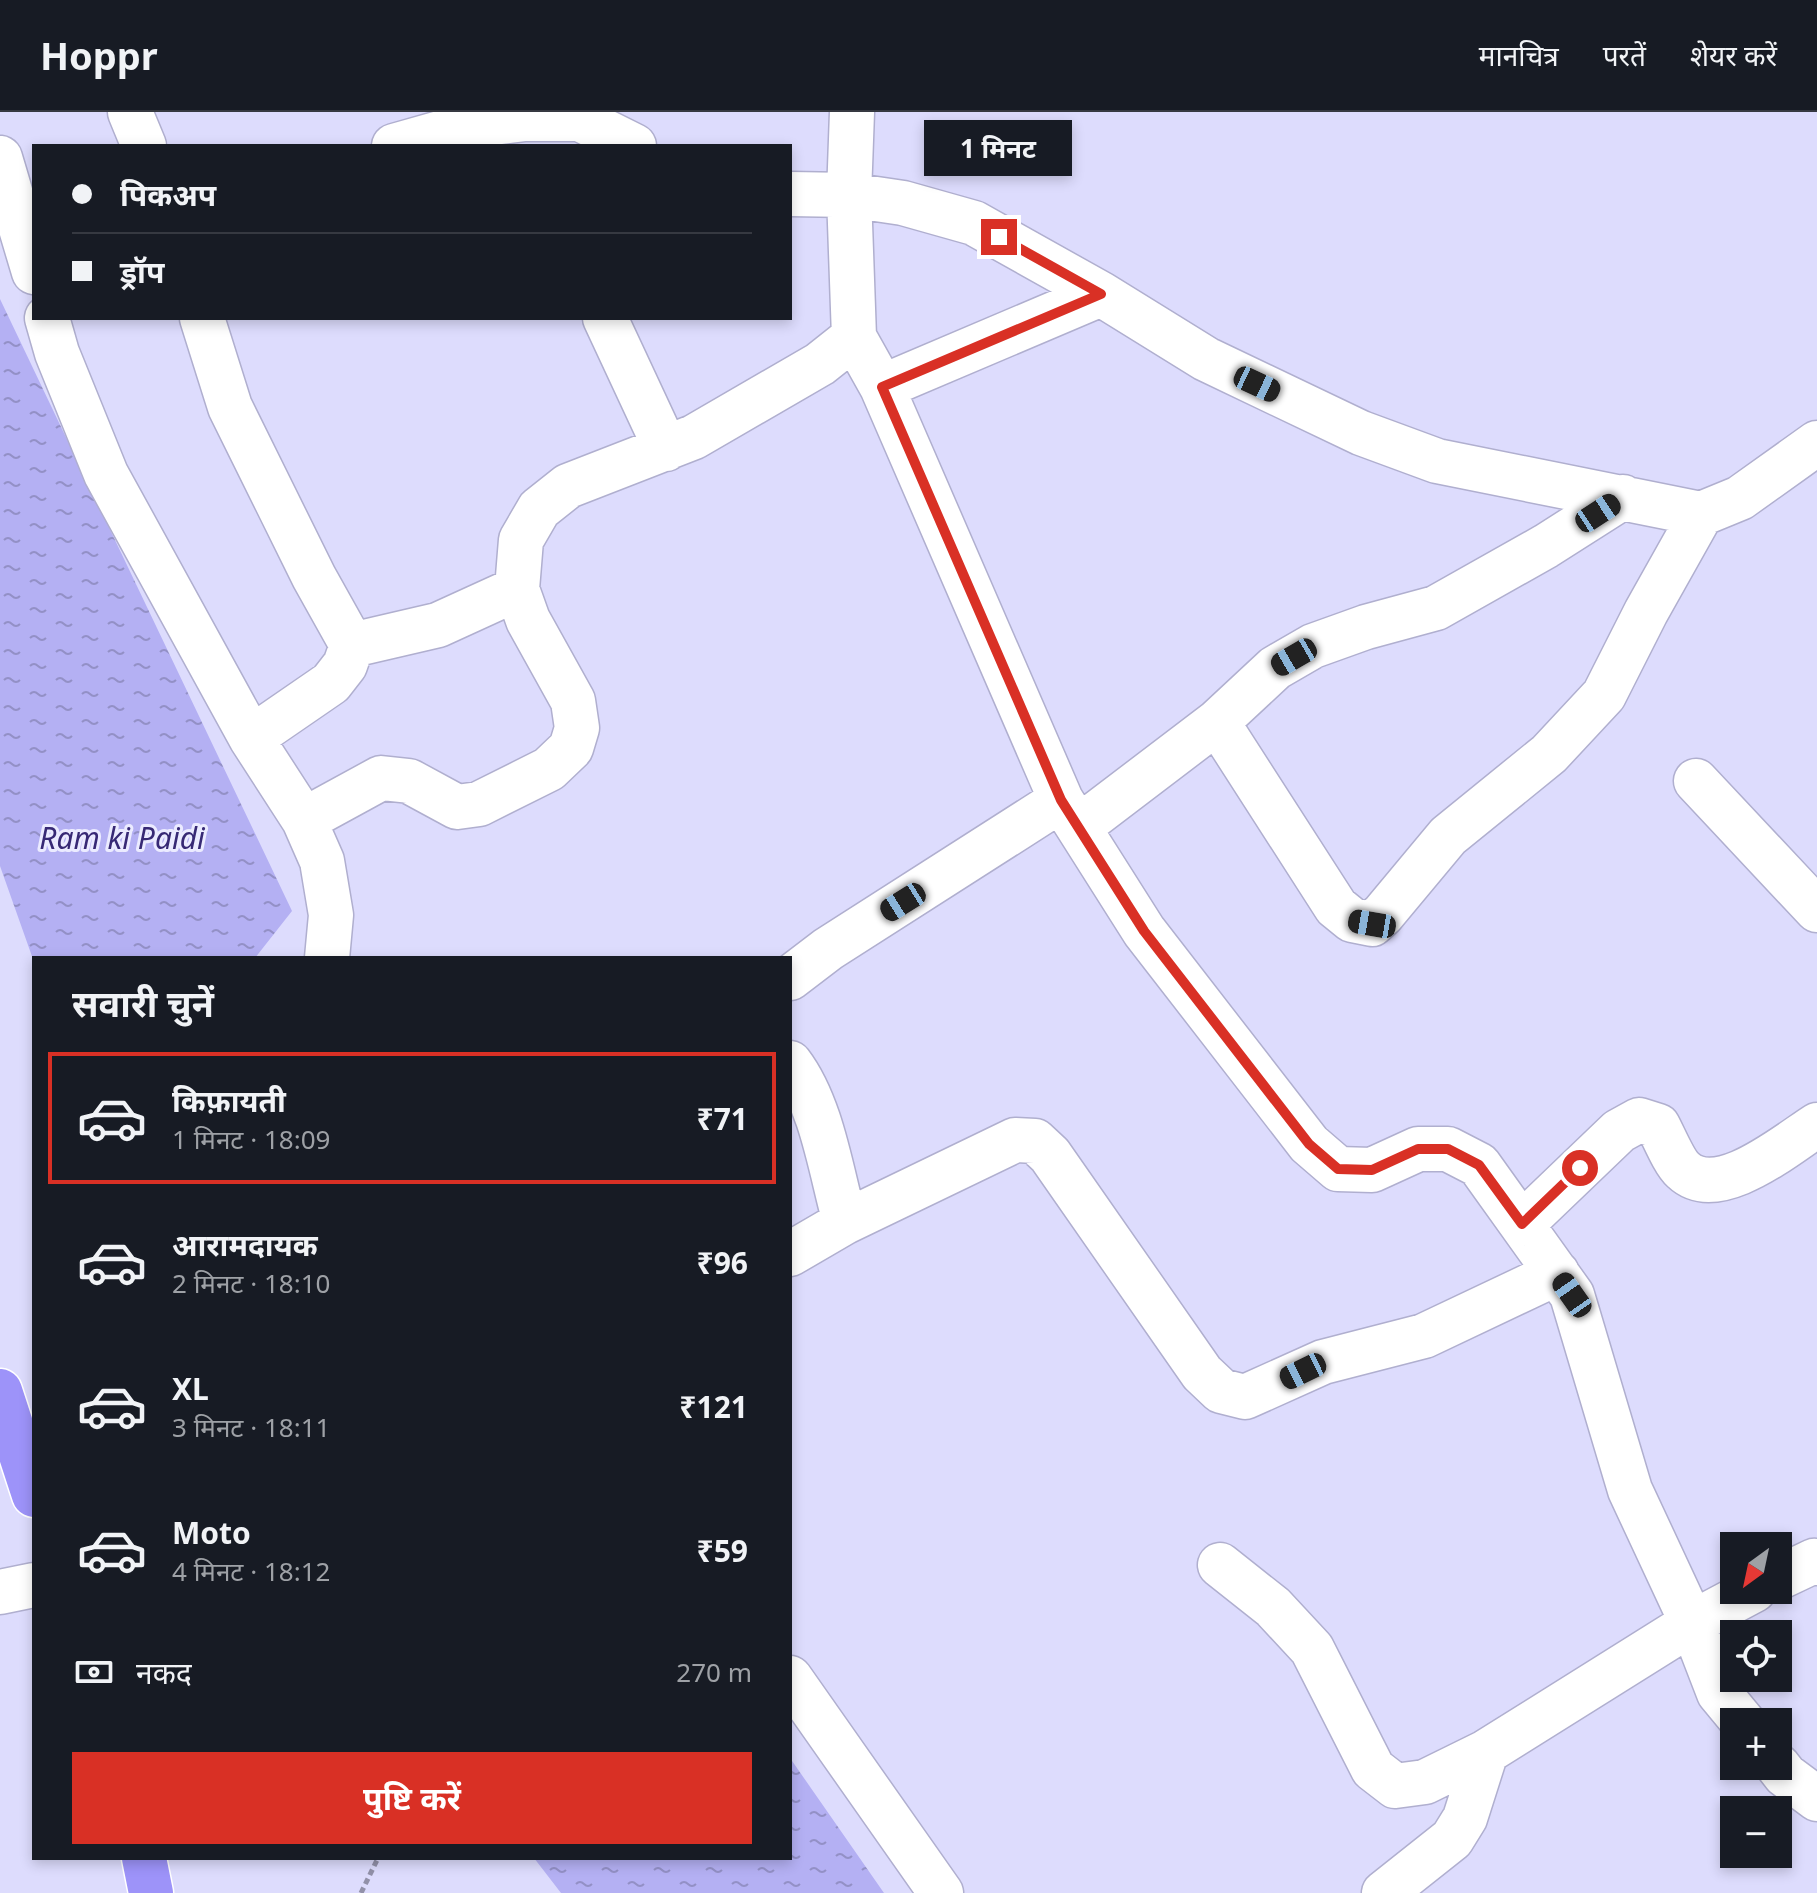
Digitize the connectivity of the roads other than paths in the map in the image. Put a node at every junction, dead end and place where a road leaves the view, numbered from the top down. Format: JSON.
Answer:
{"nodes":[{"id":1,"x":130,"y":112,"type":"edge"},
{"id":2,"x":852,"y":112,"type":"edge"},
{"id":3,"x":143,"y":144,"type":"edge"},
{"id":4,"x":401,"y":144,"type":"edge"},
{"id":5,"x":630,"y":144,"type":"edge"},
{"id":6,"x":0,"y":158,"type":"edge"},
{"id":7,"x":792,"y":194,"type":"edge"},
{"id":8,"x":849,"y":195,"type":"junction"},
{"id":9,"x":32,"y":265,"type":"edge"},
{"id":10,"x":1101,"y":294,"type":"junction"},
{"id":11,"x":48,"y":320,"type":"edge"},
{"id":12,"x":204,"y":320,"type":"edge"},
{"id":13,"x":606,"y":320,"type":"edge"},
{"id":14,"x":854,"y":337,"type":"junction"},
{"id":15,"x":882,"y":387,"type":"junction"},
{"id":16,"x":1817,"y":443,"type":"edge"},
{"id":17,"x":666,"y":449,"type":"junction"},
{"id":18,"x":1623,"y":497,"type":"junction"},
{"id":19,"x":1701,"y":514,"type":"junction"},
{"id":20,"x":517,"y":589,"type":"junction"},
{"id":21,"x":352,"y":645,"type":"junction"},
{"id":22,"x":1217,"y":722,"type":"junction"},
{"id":23,"x":251,"y":738,"type":"junction"},
{"id":24,"x":1696,"y":781,"type":"dead end"},
{"id":25,"x":1070,"y":813,"type":"junction"},
{"id":26,"x":304,"y":820,"type":"junction"},
{"id":27,"x":1817,"y":910,"type":"edge"},
{"id":28,"x":327,"y":956,"type":"edge"},
{"id":29,"x":792,"y":976,"type":"edge"},
{"id":30,"x":792,"y":1066,"type":"edge"},
{"id":31,"x":1817,"y":1125,"type":"edge"},
{"id":32,"x":845,"y":1222,"type":"junction"},
{"id":33,"x":1522,"y":1224,"type":"junction"},
{"id":34,"x":792,"y":1253,"type":"edge"},
{"id":35,"x":1557,"y":1273,"type":"junction"},
{"id":36,"x":0,"y":1391,"type":"edge"},
{"id":37,"x":32,"y":1489,"type":"edge"},
{"id":38,"x":1817,"y":1563,"type":"edge"},
{"id":39,"x":1220,"y":1565,"type":"dead end"},
{"id":40,"x":1792,"y":1571,"type":"edge"},
{"id":41,"x":32,"y":1585,"type":"edge"},
{"id":42,"x":0,"y":1592,"type":"edge"},
{"id":43,"x":1728,"y":1604,"type":"edge"},
{"id":44,"x":1692,"y":1623,"type":"junction"},
{"id":45,"x":792,"y":1681,"type":"edge"},
{"id":46,"x":1731,"y":1708,"type":"edge"},
{"id":47,"x":1486,"y":1752,"type":"junction"},
{"id":48,"x":1792,"y":1780,"type":"edge"},
{"id":49,"x":1817,"y":1799,"type":"edge"},
{"id":50,"x":144,"y":1860,"type":"edge"},
{"id":51,"x":151,"y":1893,"type":"edge"},
{"id":52,"x":941,"y":1893,"type":"edge"},
{"id":53,"x":1384,"y":1893,"type":"edge"}],
"edges":[{"from":1,"to":3,"type":"street"},
{"from":2,"to":8,"type":"street"},
{"from":4,"to":5,"type":"street"},
{"from":6,"to":9,"type":"street"},
{"from":7,"to":8,"type":"street"},
{"from":8,"to":10,"type":"street"},
{"from":8,"to":14,"type":"street"},
{"from":10,"to":15,"type":"street"},
{"from":10,"to":18,"type":"street"},
{"from":11,"to":23,"type":"street"},
{"from":12,"to":21,"type":"street"},
{"from":13,"to":17,"type":"street"},
{"from":14,"to":15,"type":"street"},
{"from":14,"to":17,"type":"street"},
{"from":15,"to":25,"type":"street"},
{"from":16,"to":19,"type":"street"},
{"from":17,"to":20,"type":"street"},
{"from":18,"to":19,"type":"street"},
{"from":18,"to":22,"type":"street"},
{"from":19,"to":22,"type":"street"},
{"from":20,"to":21,"type":"street"},
{"from":20,"to":26,"type":"street"},
{"from":21,"to":23,"type":"street"},
{"from":22,"to":25,"type":"street"},
{"from":23,"to":26,"type":"street"},
{"from":24,"to":27,"type":"street"},
{"from":25,"to":29,"type":"street"},
{"from":25,"to":33,"type":"street"},
{"from":26,"to":28,"type":"street"},
{"from":30,"to":32,"type":"street"},
{"from":31,"to":33,"type":"street"},
{"from":32,"to":34,"type":"street"},
{"from":32,"to":35,"type":"street"},
{"from":33,"to":35,"type":"street"},
{"from":35,"to":44,"type":"street"},
{"from":36,"to":37,"type":"highway"},
{"from":38,"to":40,"type":"street"},
{"from":39,"to":47,"type":"street"},
{"from":41,"to":42,"type":"street"},
{"from":43,"to":44,"type":"street"},
{"from":44,"to":46,"type":"street"},
{"from":44,"to":47,"type":"street"},
{"from":45,"to":52,"type":"street"},
{"from":47,"to":53,"type":"street"},
{"from":48,"to":49,"type":"street"},
{"from":50,"to":51,"type":"highway"}]}
